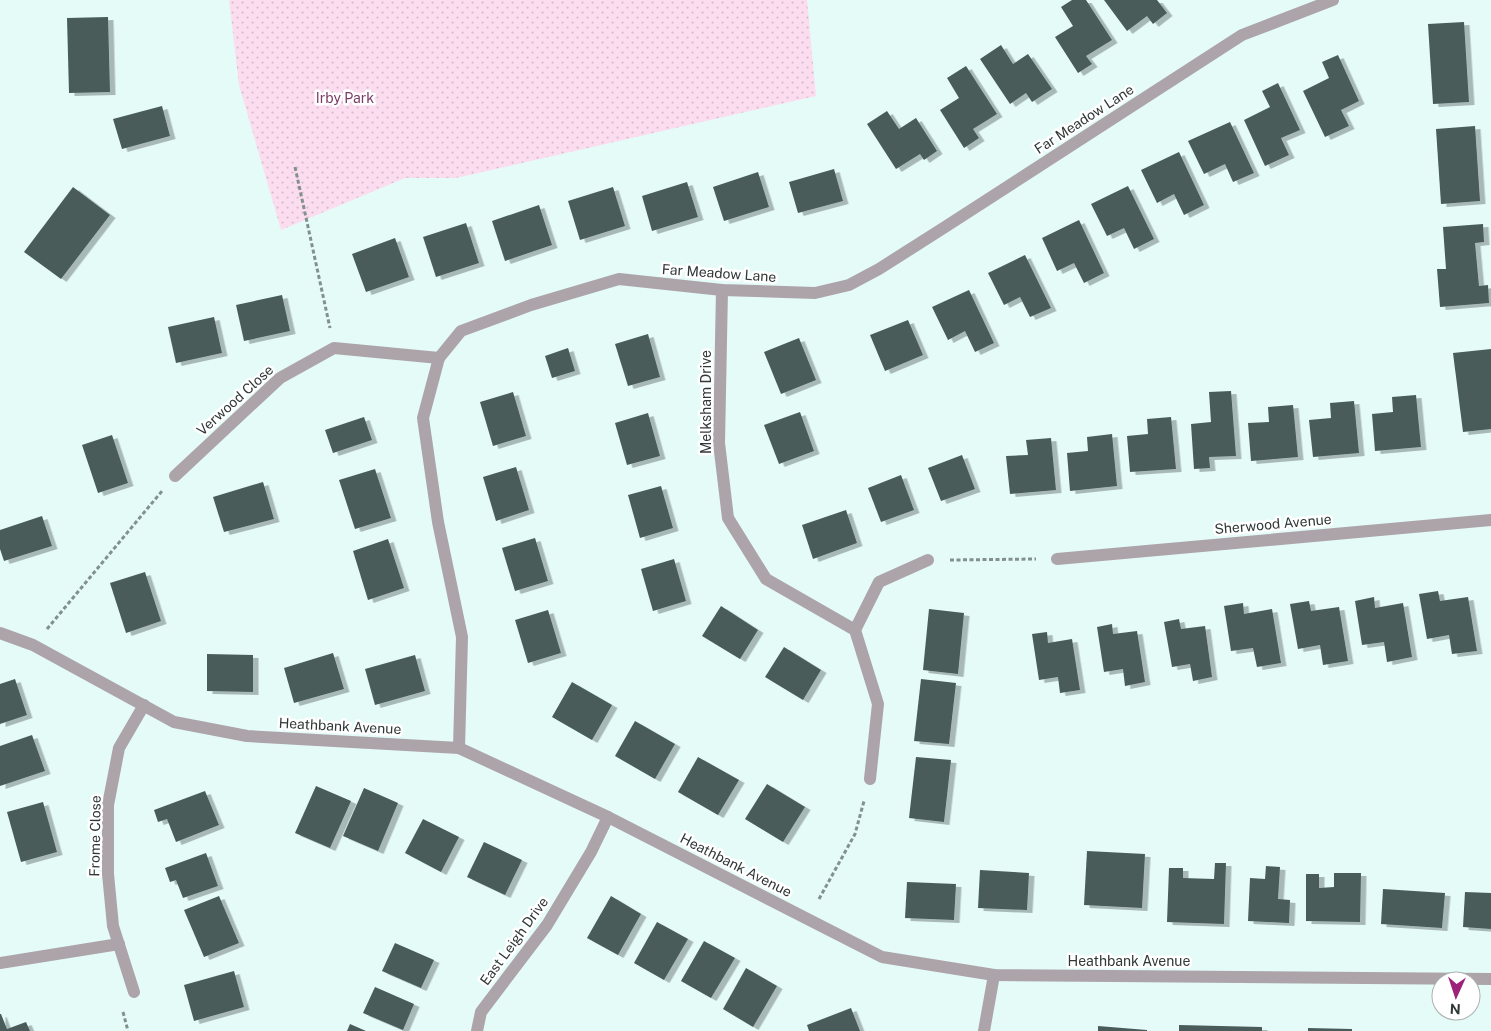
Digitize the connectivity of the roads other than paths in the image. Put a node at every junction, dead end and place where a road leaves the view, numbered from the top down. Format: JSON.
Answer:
{"nodes":[{"id":1,"x":1333,"y":0,"type":"edge"},
{"id":2,"x":722,"y":290,"type":"junction"},
{"id":3,"x":439,"y":358,"type":"junction"},
{"id":4,"x":175,"y":476,"type":"road end"},
{"id":5,"x":1491,"y":520,"type":"edge"},
{"id":6,"x":1057,"y":559,"type":"road end"},
{"id":7,"x":928,"y":560,"type":"road end"},
{"id":8,"x":855,"y":630,"type":"junction"},
{"id":9,"x":0,"y":633,"type":"edge"},
{"id":10,"x":144,"y":705,"type":"junction"},
{"id":11,"x":459,"y":748,"type":"junction"},
{"id":12,"x":870,"y":779,"type":"road end"},
{"id":13,"x":608,"y":817,"type":"junction"},
{"id":14,"x":119,"y":944,"type":"junction"},
{"id":15,"x":0,"y":963,"type":"edge"},
{"id":16,"x":994,"y":975,"type":"junction"},
{"id":17,"x":1491,"y":979,"type":"edge"},
{"id":18,"x":134,"y":992,"type":"dead end"},
{"id":19,"x":477,"y":1031,"type":"edge"},
{"id":20,"x":984,"y":1031,"type":"edge"}],
"edges":[{"from":1,"to":2,"type":"street","name":"Far Meadow Lane"},
{"from":2,"to":3,"type":"street","name":"Far Meadow Lane"},
{"from":2,"to":8,"type":"street","name":"Melksham Drive"},
{"from":3,"to":4,"type":"street","name":"Verwood Close"},
{"from":3,"to":11,"type":"street","name":"Far Meadow Lane"},
{"from":5,"to":6,"type":"street","name":"Sherwood Avenue"},
{"from":7,"to":8,"type":"street"},
{"from":8,"to":12,"type":"street"},
{"from":9,"to":10,"type":"street","name":"Heathbank Avenue"},
{"from":10,"to":11,"type":"street","name":"Heathbank Avenue"},
{"from":10,"to":14,"type":"street","name":"Frome Close"},
{"from":11,"to":13,"type":"street","name":"Heathbank Avenue"},
{"from":13,"to":16,"type":"street","name":"Heathbank Avenue"},
{"from":13,"to":19,"type":"street","name":"East Leigh Drive"},
{"from":14,"to":15,"type":"street"},
{"from":14,"to":18,"type":"street","name":"Frome Close"},
{"from":16,"to":17,"type":"street","name":"Heathbank Avenue"},
{"from":16,"to":20,"type":"street"}]}
